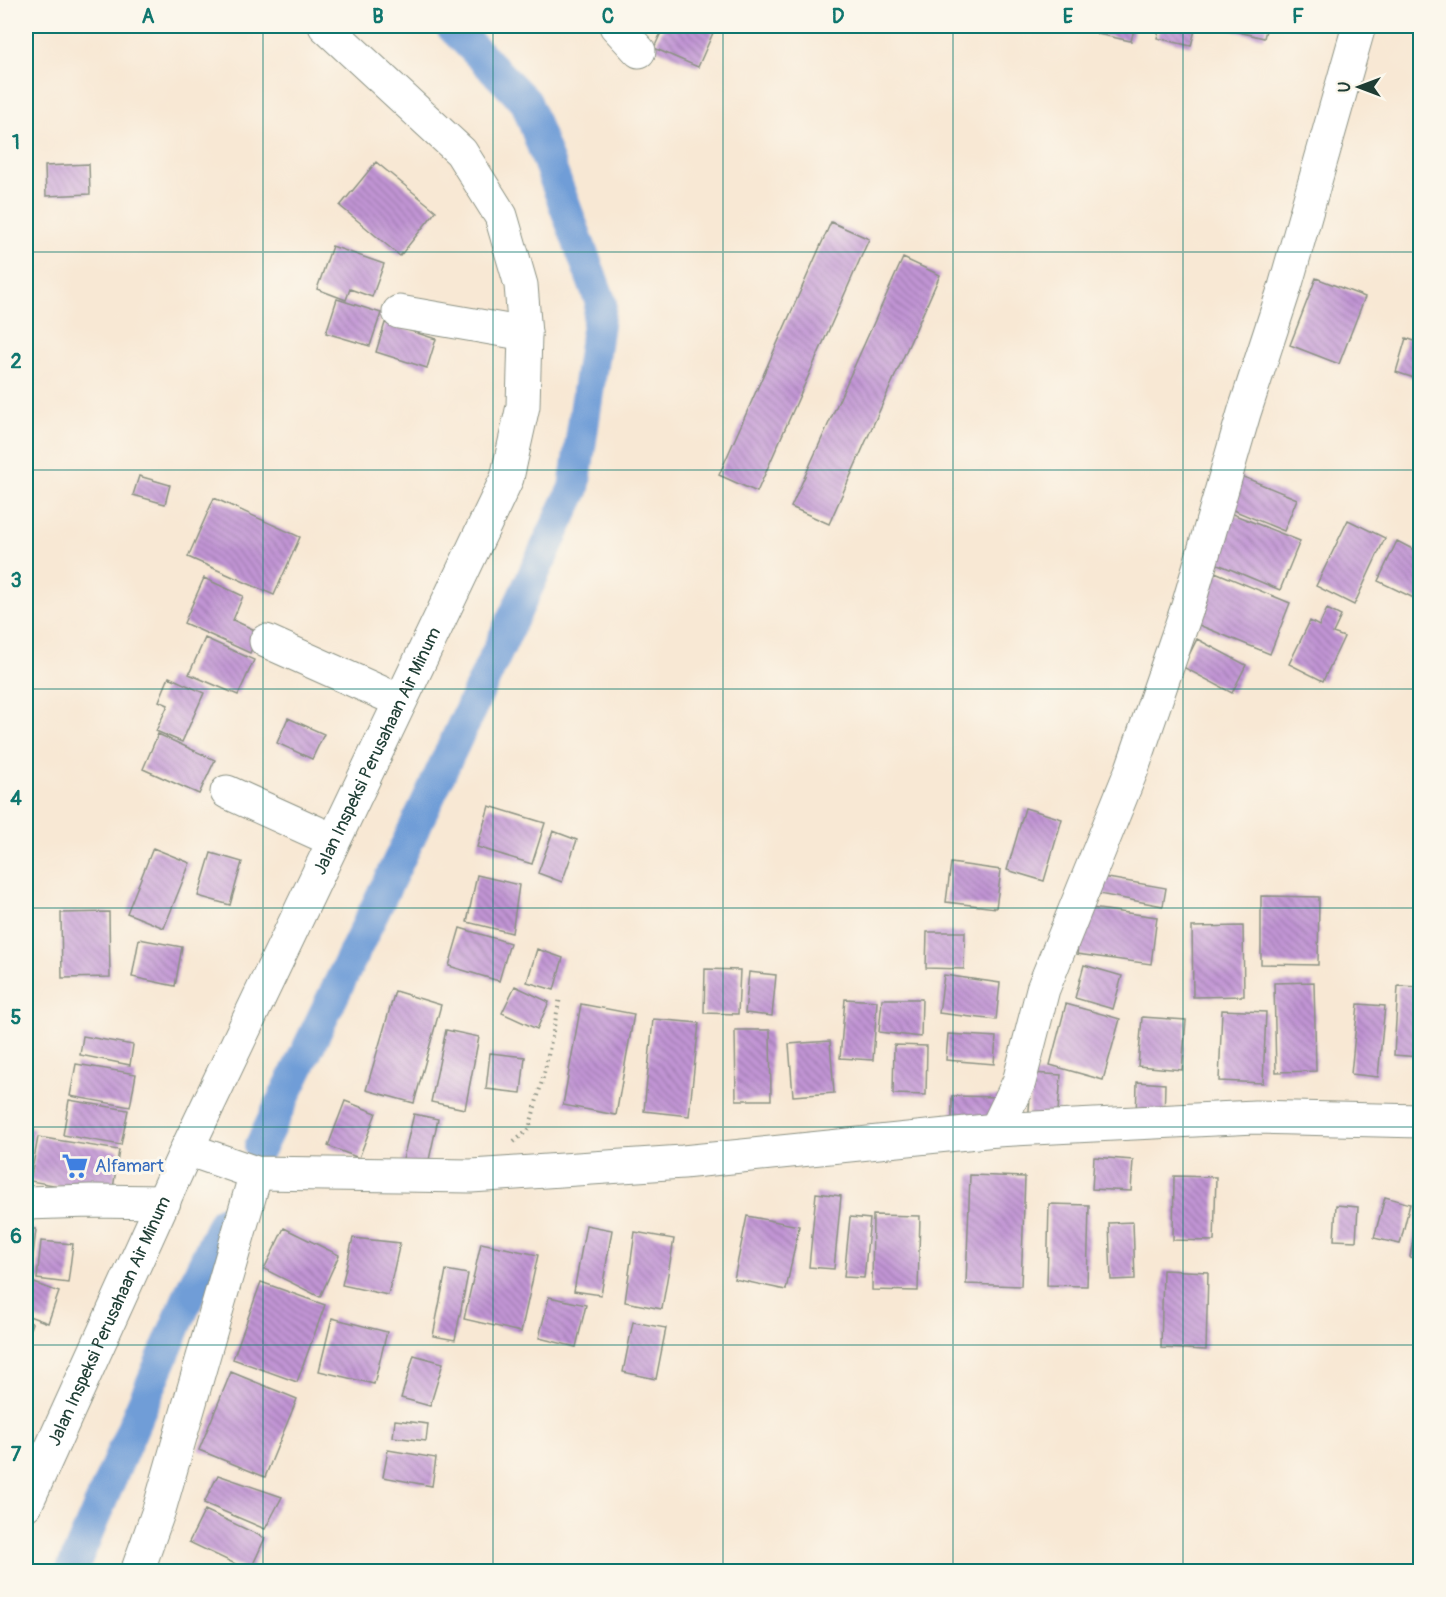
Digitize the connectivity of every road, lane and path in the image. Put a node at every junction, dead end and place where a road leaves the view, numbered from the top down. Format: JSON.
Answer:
{"nodes":[{"id":1,"x":325,"y":26,"type":"edge"},
{"id":2,"x":616,"y":26,"type":"edge"},
{"id":3,"x":1359,"y":26,"type":"edge"},
{"id":4,"x":639,"y":51,"type":"dead end"},
{"id":5,"x":399,"y":312,"type":"dead end"},
{"id":6,"x":525,"y":334,"type":"junction"},
{"id":7,"x":266,"y":641,"type":"dead end"},
{"id":8,"x":400,"y":701,"type":"junction"},
{"id":9,"x":227,"y":792,"type":"dead end"},
{"id":10,"x":333,"y":840,"type":"junction"},
{"id":11,"x":560,"y":998,"type":"dead end"},
{"id":12,"x":1420,"y":1121,"type":"edge"},
{"id":13,"x":996,"y":1130,"type":"junction"},
{"id":14,"x":512,"y":1143,"type":"dead end"},
{"id":15,"x":187,"y":1149,"type":"junction"},
{"id":16,"x":256,"y":1173,"type":"junction"},
{"id":17,"x":164,"y":1202,"type":"junction"},
{"id":18,"x":26,"y":1203,"type":"edge"},
{"id":19,"x":26,"y":1504,"type":"edge"},
{"id":20,"x":137,"y":1572,"type":"edge"}],
"edges":[{"from":1,"to":6,"type":"street","name":"Jalan Inspeksi Perusahaan Air Minum"},
{"from":2,"to":4,"type":"street"},
{"from":3,"to":13,"type":"street"},
{"from":5,"to":6,"type":"street"},
{"from":6,"to":8,"type":"street","name":"Jalan Inspeksi Perusahaan Air Minum"},
{"from":7,"to":8,"type":"street"},
{"from":8,"to":10,"type":"street","name":"Jalan Inspeksi Perusahaan Air Minum"},
{"from":9,"to":10,"type":"street"},
{"from":10,"to":15,"type":"street","name":"Jalan Inspeksi Perusahaan Air Minum"},
{"from":11,"to":14,"type":"path"},
{"from":12,"to":13,"type":"street"},
{"from":13,"to":16,"type":"street"},
{"from":15,"to":16,"type":"street"},
{"from":15,"to":17,"type":"street","name":"Jalan Inspeksi Perusahaan Air Minum"},
{"from":16,"to":20,"type":"street"},
{"from":17,"to":18,"type":"street"},
{"from":17,"to":19,"type":"street","name":"Jalan Inspeksi Perusahaan Air Minum"}]}
